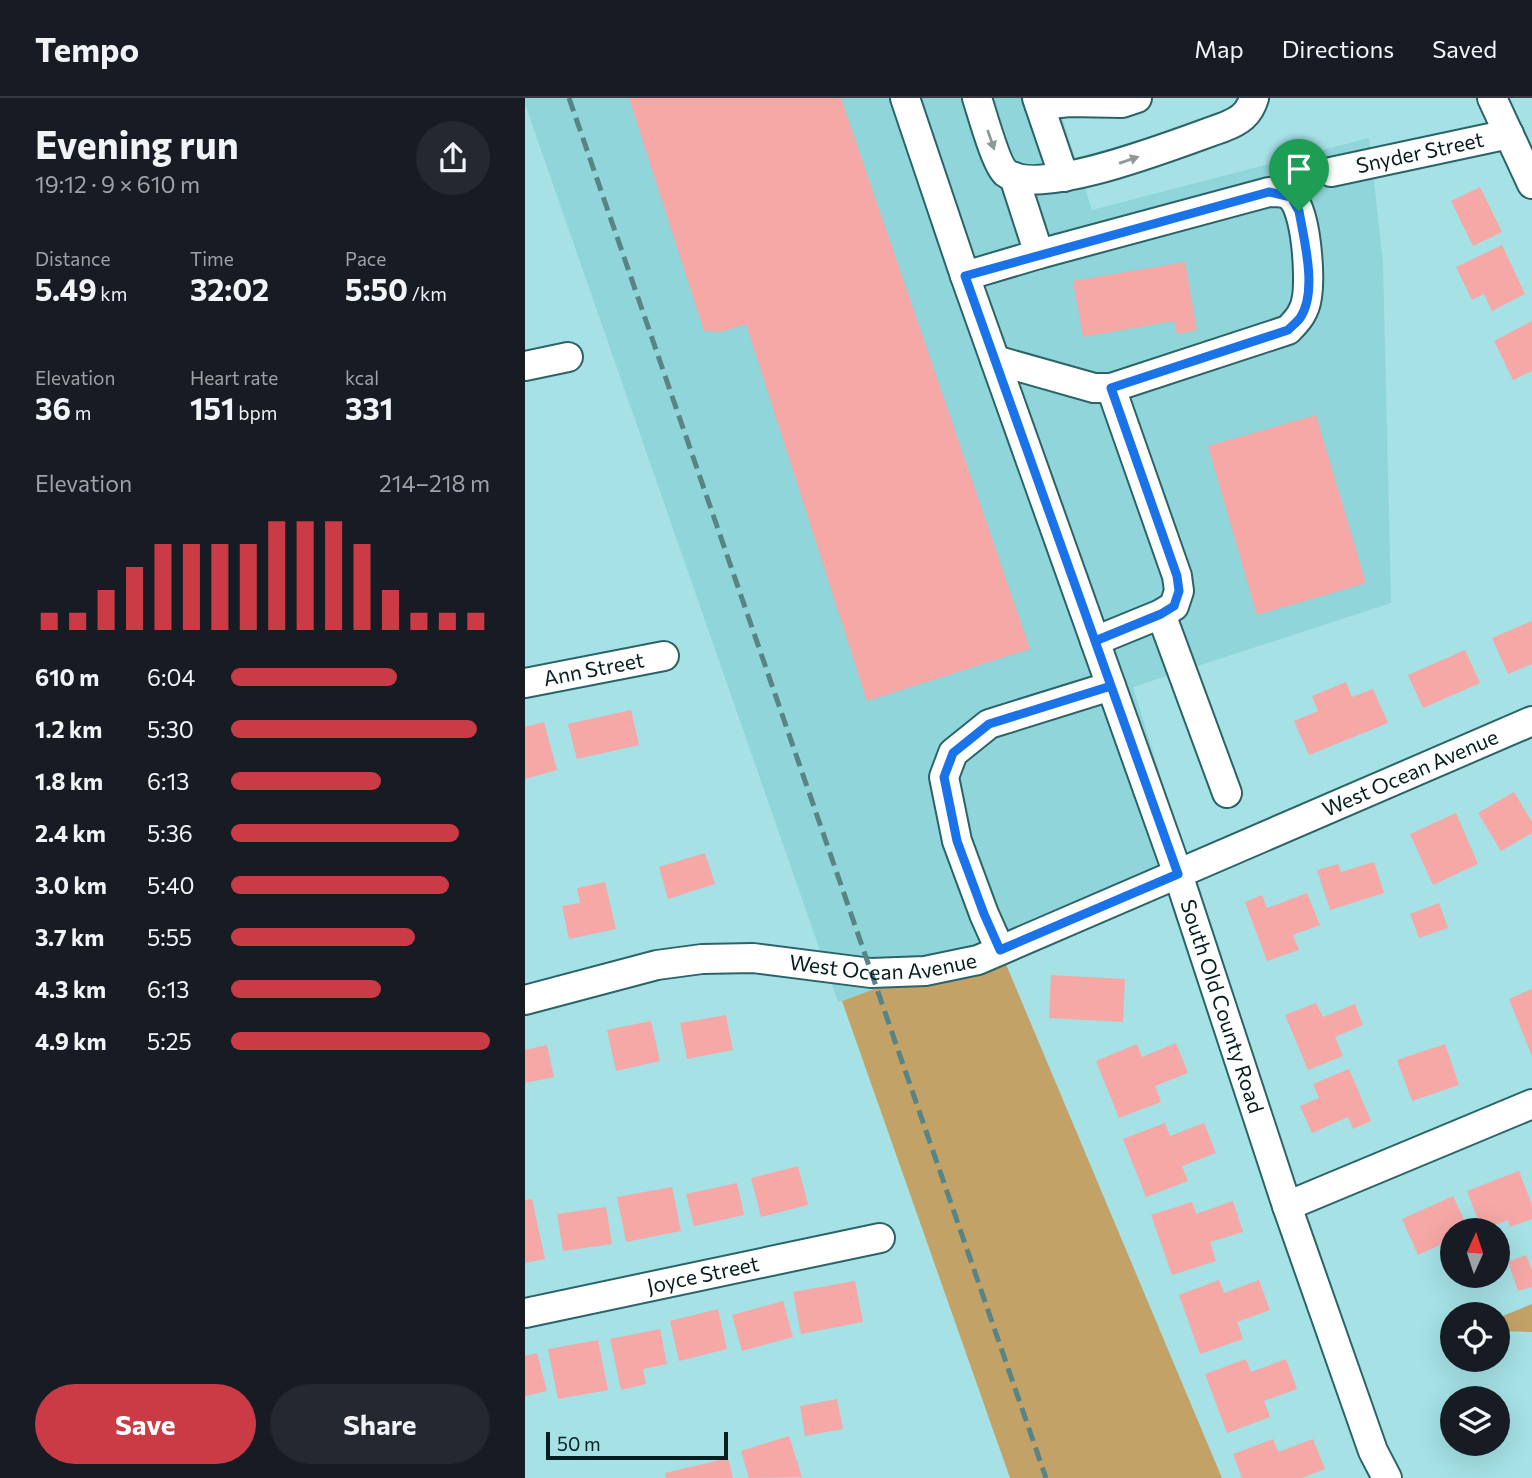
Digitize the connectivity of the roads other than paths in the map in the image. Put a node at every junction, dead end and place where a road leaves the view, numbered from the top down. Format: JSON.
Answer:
{"nodes":[{"id":1,"x":905,"y":98,"type":"edge"},
{"id":2,"x":977,"y":98,"type":"edge"},
{"id":3,"x":1137,"y":98,"type":"edge"},
{"id":4,"x":1254,"y":98,"type":"edge"},
{"id":5,"x":1492,"y":98,"type":"edge"},
{"id":6,"x":1039,"y":101,"type":"edge"},
{"id":7,"x":1509,"y":134,"type":"junction"},
{"id":8,"x":1331,"y":172,"type":"dead end"},
{"id":9,"x":1014,"y":177,"type":"junction"},
{"id":10,"x":1064,"y":177,"type":"junction"},
{"id":11,"x":1532,"y":184,"type":"edge"},
{"id":12,"x":1038,"y":254,"type":"junction"},
{"id":13,"x":965,"y":276,"type":"junction"},
{"id":14,"x":568,"y":357,"type":"dead end"},
{"id":15,"x":995,"y":359,"type":"junction"},
{"id":16,"x":525,"y":366,"type":"edge"},
{"id":17,"x":1111,"y":388,"type":"junction"},
{"id":18,"x":1161,"y":614,"type":"junction"},
{"id":19,"x":1095,"y":641,"type":"junction"},
{"id":20,"x":664,"y":656,"type":"dead end"},
{"id":21,"x":525,"y":683,"type":"edge"},
{"id":22,"x":1111,"y":686,"type":"junction"},
{"id":23,"x":1532,"y":721,"type":"edge"},
{"id":24,"x":1227,"y":793,"type":"dead end"},
{"id":25,"x":1178,"y":874,"type":"junction"},
{"id":26,"x":1000,"y":950,"type":"junction"},
{"id":27,"x":525,"y":1000,"type":"edge"},
{"id":28,"x":1532,"y":1104,"type":"edge"},
{"id":29,"x":1287,"y":1206,"type":"junction"},
{"id":30,"x":880,"y":1238,"type":"dead end"},
{"id":31,"x":525,"y":1313,"type":"edge"},
{"id":32,"x":1387,"y":1478,"type":"edge"}],
"edges":[{"from":1,"to":13,"type":"street","name":"South Old County Road"},
{"from":2,"to":9,"type":"street","one_way":true},
{"from":3,"to":6,"type":"street"},
{"from":10,"to":4,"type":"street","one_way":true},
{"from":5,"to":7,"type":"street"},
{"from":6,"to":10,"type":"street"},
{"from":7,"to":8,"type":"street","name":"Snyder Street"},
{"from":7,"to":11,"type":"street"},
{"from":9,"to":10,"type":"street"},
{"from":9,"to":12,"type":"street"},
{"from":12,"to":13,"type":"street"},
{"from":12,"to":17,"type":"street"},
{"from":13,"to":15,"type":"street","name":"South Old County Road"},
{"from":14,"to":16,"type":"street"},
{"from":15,"to":17,"type":"street"},
{"from":15,"to":19,"type":"street","name":"South Old County Road"},
{"from":17,"to":18,"type":"street"},
{"from":18,"to":19,"type":"street"},
{"from":18,"to":24,"type":"street"},
{"from":19,"to":22,"type":"street","name":"South Old County Road"},
{"from":20,"to":21,"type":"street","name":"Ann Street"},
{"from":22,"to":25,"type":"street","name":"South Old County Road"},
{"from":22,"to":26,"type":"street"},
{"from":23,"to":25,"type":"street","name":"West Ocean Avenue"},
{"from":25,"to":26,"type":"street","name":"West Ocean Avenue"},
{"from":25,"to":29,"type":"street","name":"South Old County Road"},
{"from":26,"to":27,"type":"street","name":"West Ocean Avenue"},
{"from":28,"to":29,"type":"street"},
{"from":29,"to":32,"type":"street","name":"South Old County Road"},
{"from":30,"to":31,"type":"street","name":"Joyce Street"}]}
